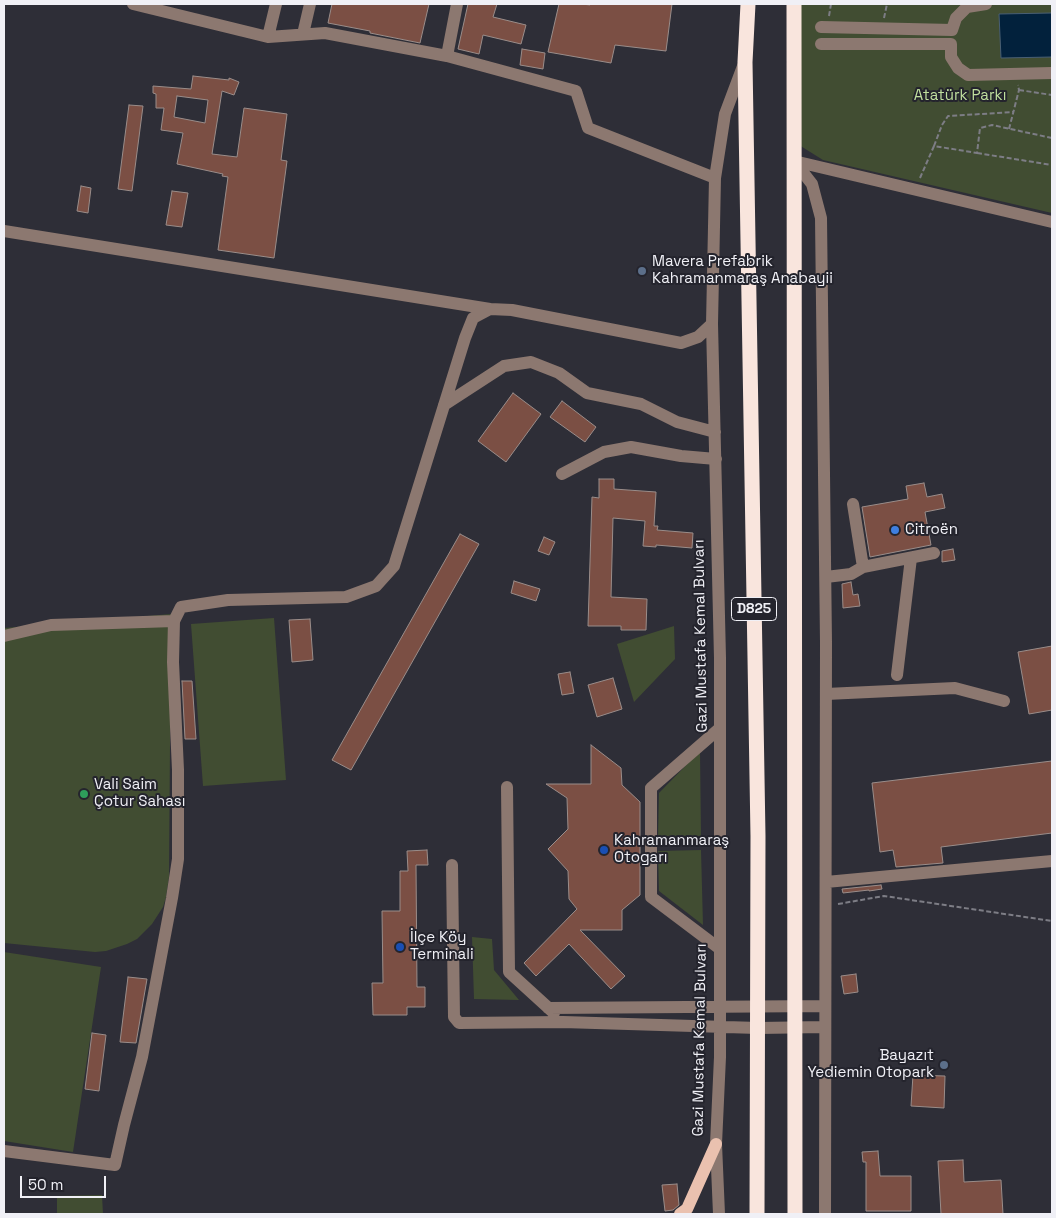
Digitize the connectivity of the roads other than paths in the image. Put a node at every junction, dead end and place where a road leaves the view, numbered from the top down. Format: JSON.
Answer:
{"nodes":[{"id":1,"x":134,"y":4,"type":"edge"},
{"id":2,"x":276,"y":4,"type":"edge"},
{"id":3,"x":310,"y":4,"type":"edge"},
{"id":4,"x":457,"y":4,"type":"edge"},
{"id":5,"x":748,"y":4,"type":"edge"},
{"id":6,"x":794,"y":4,"type":"edge"},
{"id":7,"x":986,"y":4,"type":"edge"},
{"id":8,"x":821,"y":27,"type":"dead end"},
{"id":9,"x":952,"y":30,"type":"junction"},
{"id":10,"x":303,"y":34,"type":"junction"},
{"id":11,"x":268,"y":37,"type":"junction"},
{"id":12,"x":821,"y":44,"type":"dead end"},
{"id":13,"x":951,"y":44,"type":"junction"},
{"id":14,"x":447,"y":56,"type":"junction"},
{"id":15,"x":745,"y":62,"type":"junction"},
{"id":16,"x":1052,"y":74,"type":"edge"},
{"id":17,"x":794,"y":161,"type":"junction"},
{"id":18,"x":715,"y":178,"type":"junction"},
{"id":19,"x":1052,"y":222,"type":"edge"},
{"id":20,"x":4,"y":231,"type":"edge"},
{"id":21,"x":490,"y":309,"type":"junction"},
{"id":22,"x":712,"y":324,"type":"junction"},
{"id":23,"x":444,"y":406,"type":"junction"},
{"id":24,"x":715,"y":432,"type":"junction"},
{"id":25,"x":716,"y":459,"type":"junction"},
{"id":26,"x":562,"y":474,"type":"dead end"},
{"id":27,"x":853,"y":504,"type":"dead end"},
{"id":28,"x":934,"y":554,"type":"dead end"},
{"id":29,"x":911,"y":558,"type":"junction"},
{"id":30,"x":863,"y":567,"type":"junction"},
{"id":31,"x":826,"y":577,"type":"junction"},
{"id":32,"x":174,"y":621,"type":"junction"},
{"id":33,"x":4,"y":636,"type":"edge"},
{"id":34,"x":897,"y":675,"type":"dead end"},
{"id":35,"x":826,"y":694,"type":"junction"},
{"id":36,"x":1004,"y":700,"type":"dead end"},
{"id":37,"x":720,"y":728,"type":"junction"},
{"id":38,"x":507,"y":787,"type":"dead end"},
{"id":39,"x":1052,"y":861,"type":"edge"},
{"id":40,"x":452,"y":865,"type":"dead end"},
{"id":41,"x":826,"y":882,"type":"junction"},
{"id":42,"x":720,"y":949,"type":"junction"},
{"id":43,"x":719,"y":1006,"type":"junction"},
{"id":44,"x":795,"y":1006,"type":"junction"},
{"id":45,"x":825,"y":1006,"type":"junction"},
{"id":46,"x":758,"y":1007,"type":"junction"},
{"id":47,"x":548,"y":1008,"type":"junction"},
{"id":48,"x":563,"y":1022,"type":"junction"},
{"id":49,"x":825,"y":1026,"type":"junction"},
{"id":50,"x":719,"y":1027,"type":"junction"},
{"id":51,"x":795,"y":1027,"type":"junction"},
{"id":52,"x":758,"y":1028,"type":"junction"},
{"id":53,"x":716,"y":1144,"type":"junction"},
{"id":54,"x":4,"y":1151,"type":"edge"},
{"id":55,"x":680,"y":1214,"type":"edge"},
{"id":56,"x":719,"y":1214,"type":"edge"},
{"id":57,"x":757,"y":1214,"type":"edge"},
{"id":58,"x":795,"y":1214,"type":"edge"},
{"id":59,"x":825,"y":1214,"type":"edge"}],
"edges":[{"from":1,"to":11,"type":"street"},
{"from":2,"to":11,"type":"street"},
{"from":3,"to":10,"type":"street"},
{"from":4,"to":14,"type":"street"},
{"from":5,"to":15,"type":"highway","name":"Gazi Mustafa Kemal Bulvarı","number":"D825"},
{"from":6,"to":17,"type":"highway","number":"D825"},
{"from":7,"to":9,"type":"street"},
{"from":8,"to":9,"type":"street"},
{"from":9,"to":13,"type":"street"},
{"from":10,"to":11,"type":"street"},
{"from":10,"to":14,"type":"street"},
{"from":12,"to":13,"type":"street"},
{"from":13,"to":16,"type":"street"},
{"from":14,"to":18,"type":"street"},
{"from":15,"to":18,"type":"street","name":"Gazi Mustafa Kemal Bulvarı"},
{"from":15,"to":46,"type":"highway","name":"Gazi Mustafa Kemal Bulvarı","number":"D825"},
{"from":17,"to":19,"type":"street"},
{"from":17,"to":31,"type":"street"},
{"from":17,"to":44,"type":"highway","number":"D825"},
{"from":18,"to":22,"type":"street","name":"Gazi Mustafa Kemal Bulvarı"},
{"from":20,"to":21,"type":"street"},
{"from":21,"to":22,"type":"street"},
{"from":21,"to":23,"type":"street"},
{"from":22,"to":24,"type":"street","name":"Gazi Mustafa Kemal Bulvarı"},
{"from":23,"to":24,"type":"street"},
{"from":23,"to":32,"type":"street"},
{"from":24,"to":25,"type":"street","name":"Gazi Mustafa Kemal Bulvarı"},
{"from":25,"to":26,"type":"street"},
{"from":25,"to":37,"type":"street","name":"Gazi Mustafa Kemal Bulvarı"},
{"from":27,"to":30,"type":"street"},
{"from":28,"to":29,"type":"street"},
{"from":29,"to":30,"type":"street"},
{"from":29,"to":34,"type":"street"},
{"from":30,"to":31,"type":"street"},
{"from":31,"to":35,"type":"street"},
{"from":32,"to":33,"type":"street"},
{"from":32,"to":54,"type":"street"},
{"from":35,"to":36,"type":"street"},
{"from":35,"to":41,"type":"street"},
{"from":37,"to":42,"type":"street","name":"Gazi Mustafa Kemal Bulvarı"},
{"from":37,"to":42,"type":"street"},
{"from":38,"to":47,"type":"street"},
{"from":39,"to":41,"type":"street"},
{"from":40,"to":48,"type":"street"},
{"from":41,"to":45,"type":"street"},
{"from":42,"to":43,"type":"street","name":"Gazi Mustafa Kemal Bulvarı"},
{"from":43,"to":46,"type":"street"},
{"from":43,"to":47,"type":"street"},
{"from":43,"to":50,"type":"street","name":"Gazi Mustafa Kemal Bulvarı"},
{"from":44,"to":45,"type":"street"},
{"from":44,"to":46,"type":"street"},
{"from":44,"to":51,"type":"highway","number":"D825"},
{"from":45,"to":49,"type":"street"},
{"from":46,"to":52,"type":"highway","name":"Gazi Mustafa Kemal Bulvarı","number":"D825"},
{"from":47,"to":48,"type":"street"},
{"from":48,"to":50,"type":"street"},
{"from":49,"to":51,"type":"street"},
{"from":49,"to":59,"type":"street"},
{"from":50,"to":52,"type":"street"},
{"from":50,"to":53,"type":"street","name":"Gazi Mustafa Kemal Bulvarı"},
{"from":51,"to":52,"type":"street"},
{"from":51,"to":58,"type":"highway","number":"D825"},
{"from":52,"to":57,"type":"highway","name":"Gazi Mustafa Kemal Bulvarı","number":"D825"},
{"from":53,"to":55,"type":"main road"},
{"from":53,"to":56,"type":"street","name":"Gazi Mustafa Kemal Bulvarı"}]}
